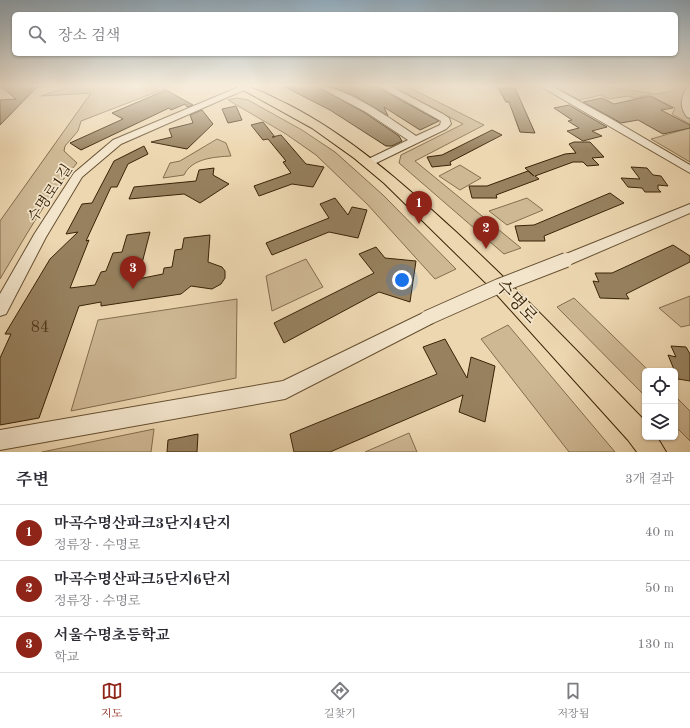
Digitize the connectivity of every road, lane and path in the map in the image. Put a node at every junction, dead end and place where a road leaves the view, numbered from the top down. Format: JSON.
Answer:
{"nodes":[{"id":1,"x":197,"y":107,"type":"edge"},
{"id":2,"x":281,"y":107,"type":"edge"},
{"id":3,"x":362,"y":107,"type":"edge"},
{"id":4,"x":422,"y":107,"type":"edge"},
{"id":5,"x":583,"y":107,"type":"edge"},
{"id":6,"x":415,"y":140,"type":"junction"},
{"id":7,"x":368,"y":163,"type":"junction"},
{"id":8,"x":690,"y":170,"type":"edge"},
{"id":9,"x":690,"y":208,"type":"edge"},
{"id":10,"x":0,"y":308,"type":"edge"},
{"id":11,"x":0,"y":440,"type":"edge"},
{"id":12,"x":653,"y":452,"type":"edge"}],
"edges":[{"from":1,"to":10,"type":"street","name":"수명로1길"},
{"from":2,"to":7,"type":"main road","name":"수명로"},
{"from":3,"to":6,"type":"street"},
{"from":4,"to":6,"type":"street"},
{"from":5,"to":8,"type":"street"},
{"from":6,"to":7,"type":"street"},
{"from":7,"to":12,"type":"main road","name":"수명로"},
{"from":9,"to":11,"type":"street","bridge":true}]}
